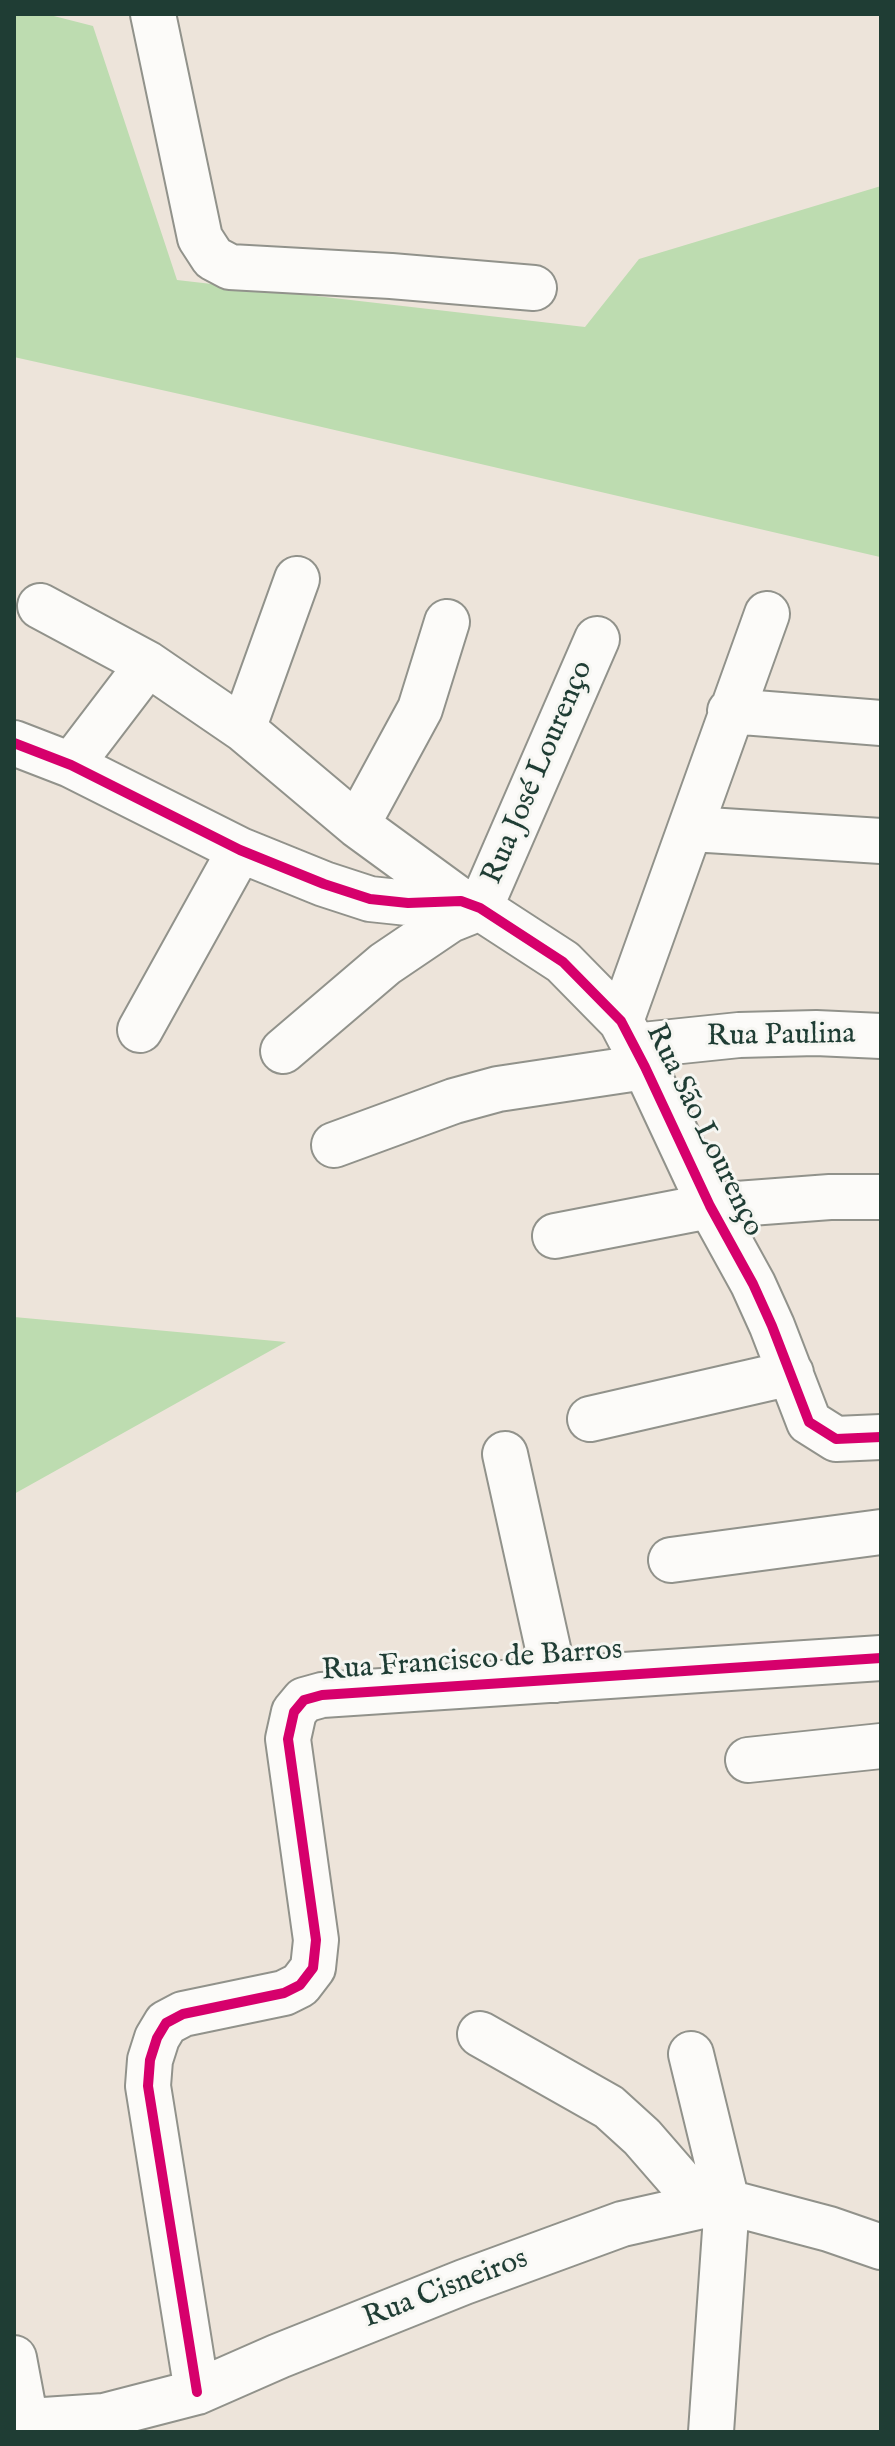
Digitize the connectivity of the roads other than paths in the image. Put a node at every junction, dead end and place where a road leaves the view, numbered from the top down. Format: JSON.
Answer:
{"nodes":[{"id":1,"x":153,"y":14,"type":"edge"},
{"id":2,"x":534,"y":288,"type":"dead end"},
{"id":3,"x":297,"y":579,"type":"dead end"},
{"id":4,"x":40,"y":606,"type":"dead end"},
{"id":5,"x":767,"y":614,"type":"dead end"},
{"id":6,"x":447,"y":622,"type":"dead end"},
{"id":7,"x":597,"y":639,"type":"dead end"},
{"id":8,"x":148,"y":664,"type":"junction"},
{"id":9,"x":730,"y":711,"type":"junction"},
{"id":10,"x":881,"y":723,"type":"edge"},
{"id":11,"x":243,"y":729,"type":"junction"},
{"id":12,"x":14,"y":743,"type":"edge"},
{"id":13,"x":71,"y":765,"type":"junction"},
{"id":14,"x":357,"y":825,"type":"junction"},
{"id":15,"x":692,"y":829,"type":"junction"},
{"id":16,"x":881,"y":841,"type":"edge"},
{"id":17,"x":240,"y":850,"type":"junction"},
{"id":18,"x":470,"y":904,"type":"junction"},
{"id":19,"x":140,"y":1030,"type":"dead end"},
{"id":20,"x":881,"y":1036,"type":"edge"},
{"id":21,"x":633,"y":1045,"type":"junction"},
{"id":22,"x":283,"y":1051,"type":"dead end"},
{"id":23,"x":334,"y":1145,"type":"dead end"},
{"id":24,"x":881,"y":1197,"type":"edge"},
{"id":25,"x":710,"y":1206,"type":"junction"},
{"id":26,"x":555,"y":1236,"type":"dead end"},
{"id":27,"x":791,"y":1373,"type":"junction"},
{"id":28,"x":590,"y":1419,"type":"dead end"},
{"id":29,"x":881,"y":1437,"type":"edge"},
{"id":30,"x":505,"y":1454,"type":"dead end"},
{"id":31,"x":881,"y":1532,"type":"edge"},
{"id":32,"x":671,"y":1560,"type":"dead end"},
{"id":33,"x":881,"y":1658,"type":"edge"},
{"id":34,"x":555,"y":1680,"type":"junction"},
{"id":35,"x":881,"y":1746,"type":"edge"},
{"id":36,"x":748,"y":1760,"type":"dead end"},
{"id":37,"x":480,"y":2034,"type":"dead end"},
{"id":38,"x":691,"y":2054,"type":"dead end"},
{"id":39,"x":715,"y":2204,"type":"junction"},
{"id":40,"x":881,"y":2247,"type":"edge"},
{"id":41,"x":14,"y":2358,"type":"edge"},
{"id":42,"x":197,"y":2392,"type":"junction"},
{"id":43,"x":20,"y":2422,"type":"edge"},
{"id":44,"x":711,"y":2432,"type":"edge"}],
"edges":[{"from":1,"to":2,"type":"street"},
{"from":3,"to":11,"type":"street"},
{"from":4,"to":8,"type":"street","name":"Rua São Lourenço"},
{"from":5,"to":9,"type":"street"},
{"from":6,"to":14,"type":"street"},
{"from":7,"to":18,"type":"street","name":"Rua José Lourenço"},
{"from":8,"to":11,"type":"street","name":"Rua São Lourenço"},
{"from":8,"to":13,"type":"street"},
{"from":9,"to":10,"type":"street"},
{"from":9,"to":15,"type":"street"},
{"from":11,"to":14,"type":"street","name":"Rua São Lourenço"},
{"from":12,"to":13,"type":"street"},
{"from":13,"to":17,"type":"street"},
{"from":14,"to":18,"type":"street","name":"Rua São Lourenço"},
{"from":15,"to":16,"type":"street"},
{"from":15,"to":21,"type":"street"},
{"from":17,"to":18,"type":"street"},
{"from":17,"to":19,"type":"street"},
{"from":18,"to":21,"type":"street","name":"Rua São Lourenço"},
{"from":18,"to":22,"type":"street"},
{"from":20,"to":21,"type":"street","name":"Rua Paulina"},
{"from":21,"to":23,"type":"street","name":"Rua Paulina"},
{"from":21,"to":25,"type":"street","name":"Rua São Lourenço"},
{"from":24,"to":25,"type":"street"},
{"from":25,"to":26,"type":"street"},
{"from":25,"to":27,"type":"street","name":"Rua São Lourenço"},
{"from":27,"to":28,"type":"street"},
{"from":27,"to":29,"type":"street","name":"Rua São Lourenço"},
{"from":30,"to":34,"type":"street"},
{"from":31,"to":32,"type":"street"},
{"from":33,"to":34,"type":"street","name":"Rua Francisco de Barros"},
{"from":34,"to":42,"type":"street","name":"Rua Francisco de Barros"},
{"from":35,"to":36,"type":"street"},
{"from":37,"to":39,"type":"street"},
{"from":38,"to":39,"type":"street"},
{"from":39,"to":40,"type":"street","name":"Rua Cisneiros"},
{"from":39,"to":42,"type":"street","name":"Rua Cisneiros"},
{"from":39,"to":44,"type":"street"},
{"from":41,"to":43,"type":"street"},
{"from":42,"to":43,"type":"street","name":"Rua Cisneiros"}]}
